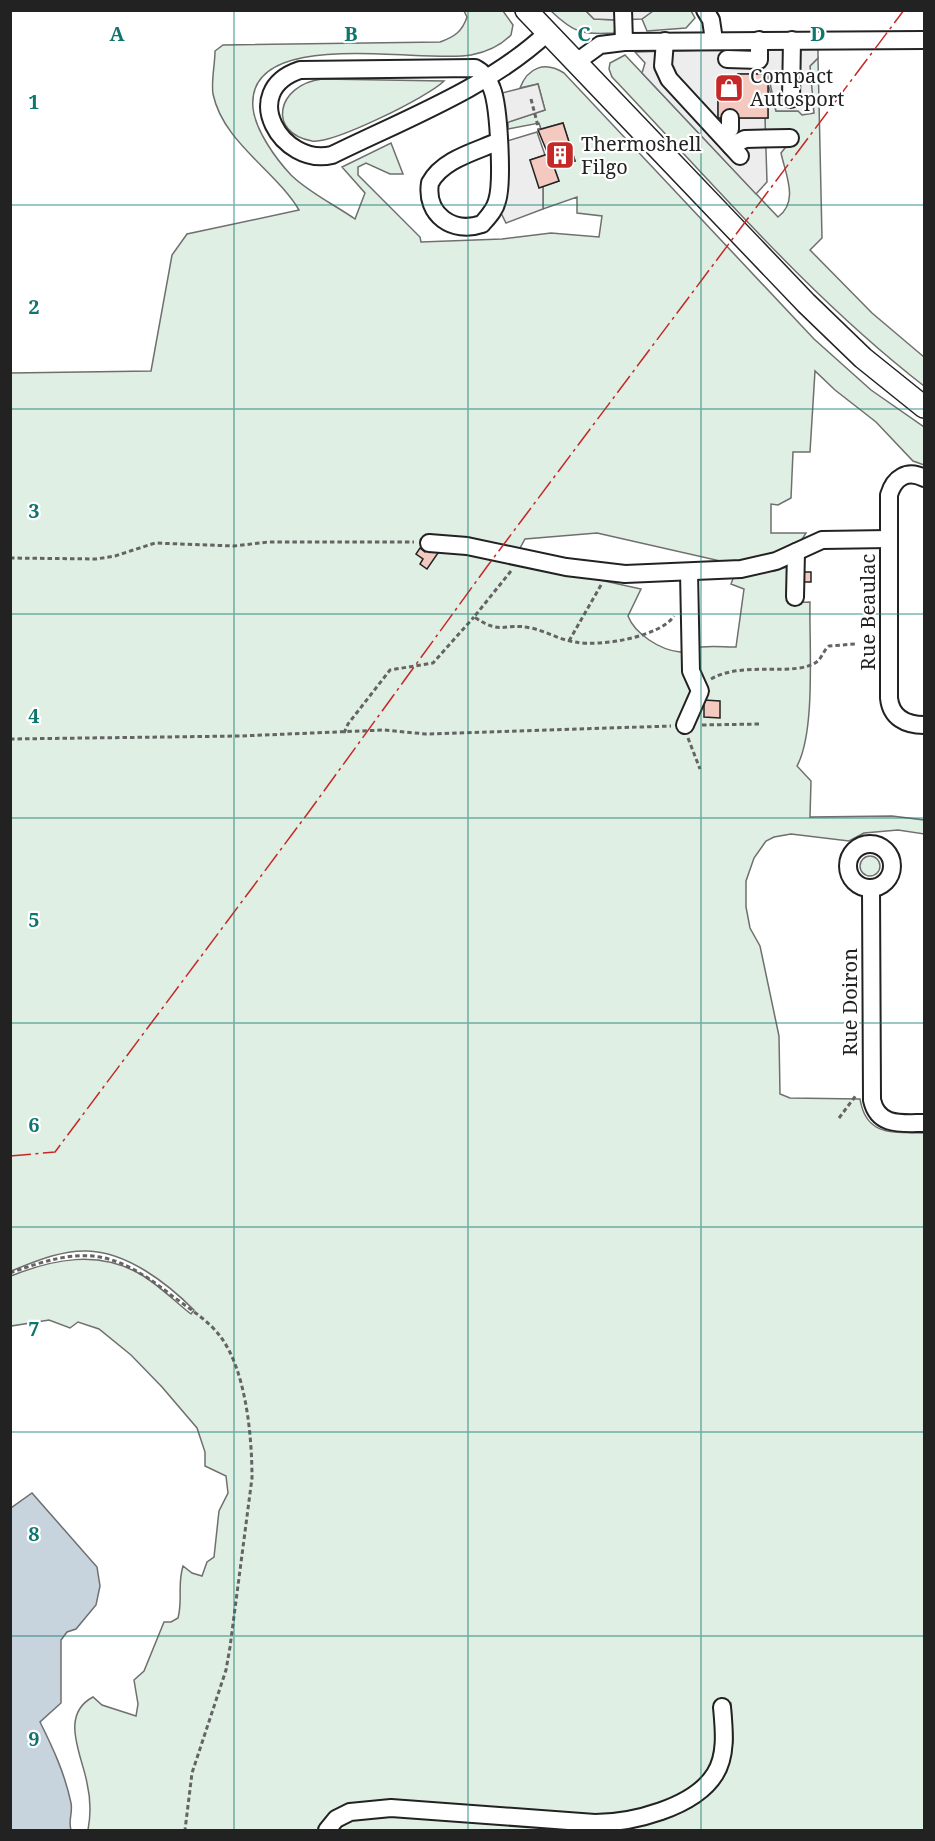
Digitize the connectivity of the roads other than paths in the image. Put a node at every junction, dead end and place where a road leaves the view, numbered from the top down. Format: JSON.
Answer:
{"nodes":[{"id":1,"x":526,"y":10,"type":"edge"},
{"id":2,"x":623,"y":10,"type":"edge"},
{"id":3,"x":705,"y":10,"type":"edge"},
{"id":4,"x":547,"y":33,"type":"junction"},
{"id":5,"x":721,"y":40,"type":"junction"},
{"id":6,"x":759,"y":40,"type":"junction"},
{"id":7,"x":792,"y":40,"type":"junction"},
{"id":8,"x":924,"y":40,"type":"edge"},
{"id":9,"x":665,"y":41,"type":"junction"},
{"id":10,"x":624,"y":42,"type":"junction"},
{"id":11,"x":727,"y":59,"type":"junction"},
{"id":12,"x":576,"y":63,"type":"junction"},
{"id":13,"x":486,"y":78,"type":"junction"},
{"id":14,"x":728,"y":80,"type":"dead end"},
{"id":15,"x":791,"y":99,"type":"dead end"},
{"id":16,"x":730,"y":118,"type":"dead end"},
{"id":17,"x":790,"y":138,"type":"dead end"},
{"id":18,"x":497,"y":142,"type":"junction"},
{"id":19,"x":731,"y":146,"type":"junction"},
{"id":20,"x":924,"y":407,"type":"edge"},
{"id":21,"x":924,"y":478,"type":"edge"},
{"id":22,"x":889,"y":539,"type":"junction"},
{"id":23,"x":429,"y":543,"type":"road end"},
{"id":24,"x":796,"y":552,"type":"junction"},
{"id":25,"x":689,"y":572,"type":"junction"},
{"id":26,"x":795,"y":597,"type":"dead end"},
{"id":27,"x":685,"y":725,"type":"road end"},
{"id":28,"x":924,"y":725,"type":"edge"},
{"id":29,"x":871,"y":889,"type":"dead end"},
{"id":30,"x":924,"y":1123,"type":"edge"},
{"id":31,"x":722,"y":1707,"type":"dead end"},
{"id":32,"x":327,"y":1830,"type":"edge"}],
"edges":[{"from":1,"to":4,"type":"main road"},
{"from":2,"to":10,"type":"street"},
{"from":3,"to":5,"type":"street"},
{"from":4,"to":12,"type":"main road"},
{"from":4,"to":13,"type":"street"},
{"from":5,"to":6,"type":"street"},
{"from":5,"to":9,"type":"street"},
{"from":5,"to":11,"type":"street"},
{"from":6,"to":7,"type":"street"},
{"from":6,"to":11,"type":"street"},
{"from":7,"to":8,"type":"street"},
{"from":7,"to":15,"type":"street"},
{"from":9,"to":10,"type":"street"},
{"from":9,"to":19,"type":"street"},
{"from":10,"to":12,"type":"street"},
{"from":11,"to":14,"type":"street"},
{"from":12,"to":20,"type":"main road"},
{"from":13,"to":13,"type":"street"},
{"from":13,"to":18,"type":"street"},
{"from":16,"to":19,"type":"street"},
{"from":17,"to":19,"type":"street"},
{"from":18,"to":18,"type":"street"},
{"from":21,"to":22,"type":"street","name":"Rue Beaulac"},
{"from":22,"to":24,"type":"street"},
{"from":22,"to":28,"type":"street","name":"Rue Beaulac"},
{"from":23,"to":25,"type":"street"},
{"from":24,"to":25,"type":"street"},
{"from":24,"to":26,"type":"street"},
{"from":25,"to":27,"type":"street"},
{"from":29,"to":30,"type":"street","name":"Rue Doiron"},
{"from":31,"to":32,"type":"street"}]}
